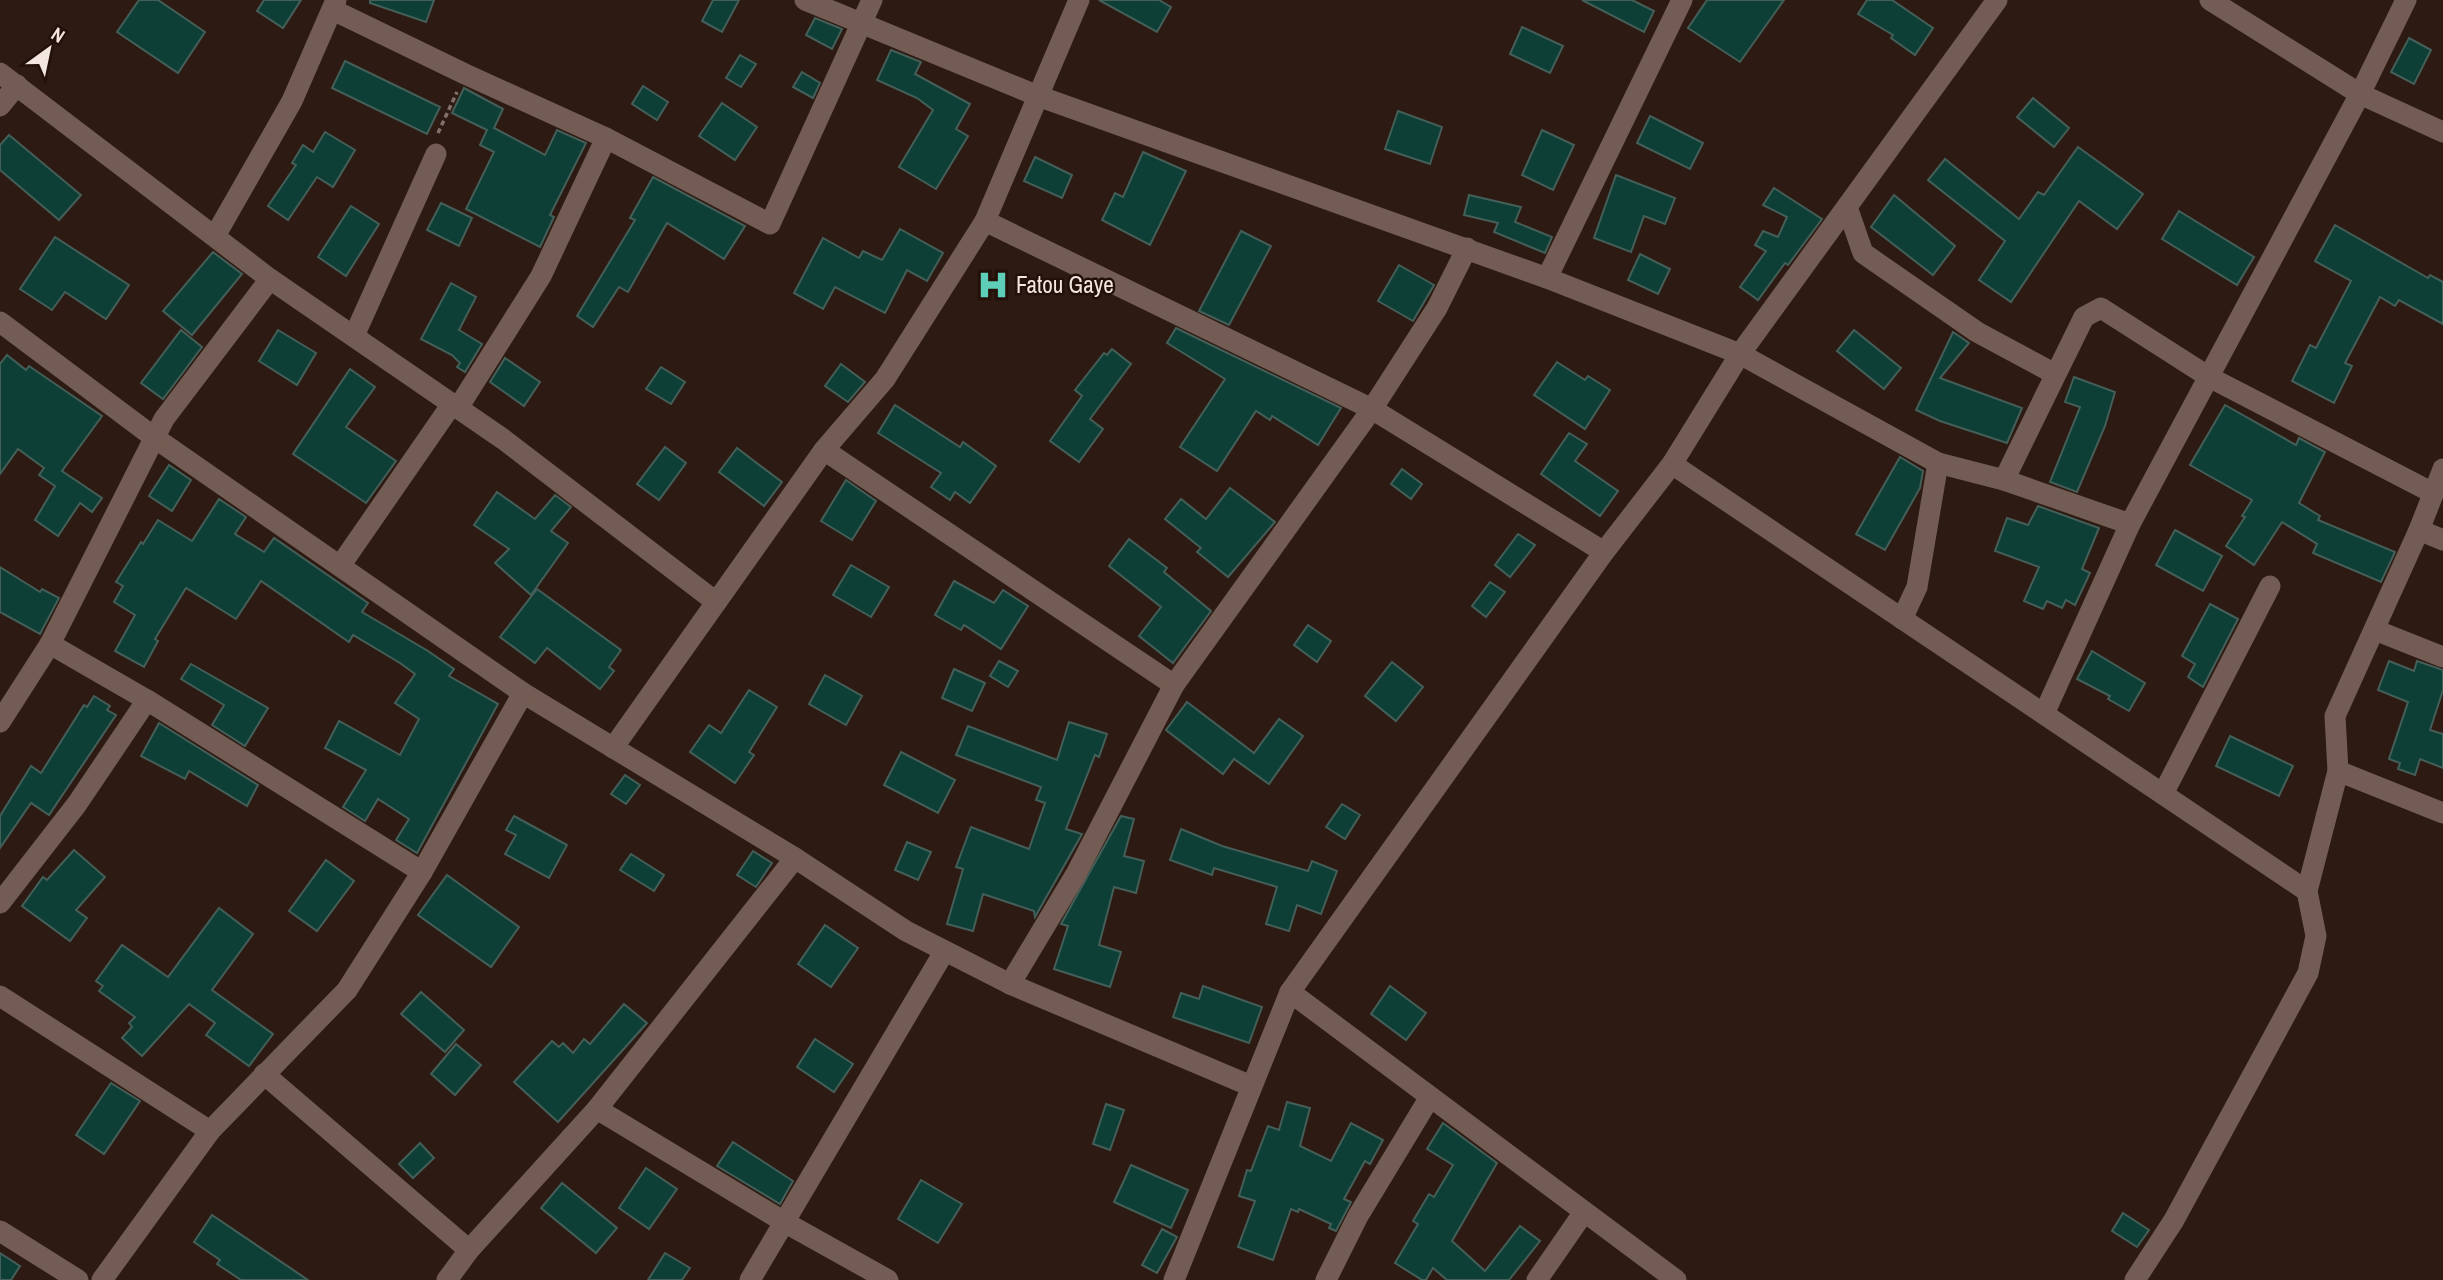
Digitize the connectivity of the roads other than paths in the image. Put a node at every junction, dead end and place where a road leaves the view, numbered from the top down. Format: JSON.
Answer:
{"nodes":[{"id":1,"x":805,"y":0,"type":"edge"},
{"id":2,"x":872,"y":0,"type":"edge"},
{"id":3,"x":1079,"y":0,"type":"edge"},
{"id":4,"x":1682,"y":0,"type":"edge"},
{"id":5,"x":1997,"y":0,"type":"edge"},
{"id":6,"x":2210,"y":0,"type":"edge"},
{"id":7,"x":2406,"y":0,"type":"edge"},
{"id":8,"x":335,"y":5,"type":"edge"},
{"id":9,"x":862,"y":25,"type":"junction"},
{"id":10,"x":8,"y":79,"type":"edge"},
{"id":11,"x":2360,"y":94,"type":"junction"},
{"id":12,"x":1038,"y":96,"type":"junction"},
{"id":13,"x":0,"y":106,"type":"edge"},
{"id":14,"x":2443,"y":132,"type":"edge"},
{"id":15,"x":606,"y":138,"type":"junction"},
{"id":16,"x":436,"y":154,"type":"road end"},
{"id":17,"x":1847,"y":207,"type":"junction"},
{"id":18,"x":985,"y":221,"type":"junction"},
{"id":19,"x":215,"y":236,"type":"junction"},
{"id":20,"x":1467,"y":248,"type":"junction"},
{"id":21,"x":1547,"y":278,"type":"junction"},
{"id":22,"x":270,"y":279,"type":"junction"},
{"id":23,"x":0,"y":322,"type":"edge"},
{"id":24,"x":354,"y":337,"type":"junction"},
{"id":25,"x":1740,"y":354,"type":"junction"},
{"id":26,"x":2055,"y":374,"type":"junction"},
{"id":27,"x":2209,"y":377,"type":"junction"},
{"id":28,"x":455,"y":406,"type":"junction"},
{"id":29,"x":1372,"y":409,"type":"junction"},
{"id":30,"x":155,"y":438,"type":"junction"},
{"id":31,"x":824,"y":450,"type":"junction"},
{"id":32,"x":1938,"y":463,"type":"junction"},
{"id":33,"x":1672,"y":464,"type":"junction"},
{"id":34,"x":2443,"y":469,"type":"edge"},
{"id":35,"x":2004,"y":480,"type":"junction"},
{"id":36,"x":2433,"y":493,"type":"junction"},
{"id":37,"x":2130,"y":524,"type":"junction"},
{"id":38,"x":2419,"y":530,"type":"junction"},
{"id":39,"x":2443,"y":540,"type":"edge"},
{"id":40,"x":1604,"y":552,"type":"junction"},
{"id":41,"x":340,"y":566,"type":"junction"},
{"id":42,"x":2270,"y":586,"type":"dead end"},
{"id":43,"x":716,"y":602,"type":"junction"},
{"id":44,"x":1902,"y":619,"type":"junction"},
{"id":45,"x":2375,"y":630,"type":"junction"},
{"id":46,"x":50,"y":644,"type":"junction"},
{"id":47,"x":2443,"y":657,"type":"edge"},
{"id":48,"x":1174,"y":685,"type":"junction"},
{"id":49,"x":523,"y":693,"type":"junction"},
{"id":50,"x":147,"y":700,"type":"junction"},
{"id":51,"x":2044,"y":714,"type":"junction"},
{"id":52,"x":0,"y":722,"type":"edge"},
{"id":53,"x":613,"y":748,"type":"junction"},
{"id":54,"x":2338,"y":771,"type":"junction"},
{"id":55,"x":2163,"y":794,"type":"junction"},
{"id":56,"x":2443,"y":813,"type":"edge"},
{"id":57,"x":795,"y":858,"type":"junction"},
{"id":58,"x":422,"y":872,"type":"junction"},
{"id":59,"x":2307,"y":891,"type":"junction"},
{"id":60,"x":0,"y":903,"type":"edge"},
{"id":61,"x":944,"y":953,"type":"junction"},
{"id":62,"x":1010,"y":984,"type":"junction"},
{"id":63,"x":1290,"y":992,"type":"junction"},
{"id":64,"x":0,"y":996,"type":"edge"},
{"id":65,"x":264,"y":1074,"type":"junction"},
{"id":66,"x":1251,"y":1086,"type":"junction"},
{"id":67,"x":1430,"y":1097,"type":"junction"},
{"id":68,"x":597,"y":1109,"type":"junction"},
{"id":69,"x":210,"y":1132,"type":"junction"},
{"id":70,"x":1584,"y":1212,"type":"junction"},
{"id":71,"x":786,"y":1223,"type":"junction"},
{"id":72,"x":0,"y":1231,"type":"edge"},
{"id":73,"x":469,"y":1250,"type":"junction"},
{"id":74,"x":78,"y":1280,"type":"edge"},
{"id":75,"x":102,"y":1280,"type":"edge"},
{"id":76,"x":447,"y":1280,"type":"edge"},
{"id":77,"x":750,"y":1280,"type":"edge"},
{"id":78,"x":888,"y":1280,"type":"edge"},
{"id":79,"x":1174,"y":1280,"type":"edge"},
{"id":80,"x":1326,"y":1280,"type":"edge"},
{"id":81,"x":1537,"y":1280,"type":"edge"},
{"id":82,"x":1676,"y":1280,"type":"edge"},
{"id":83,"x":2135,"y":1280,"type":"edge"}],
"edges":[{"from":1,"to":9,"type":"street"},
{"from":2,"to":9,"type":"street"},
{"from":3,"to":12,"type":"street"},
{"from":4,"to":21,"type":"street"},
{"from":5,"to":17,"type":"street"},
{"from":6,"to":11,"type":"street"},
{"from":7,"to":11,"type":"street"},
{"from":8,"to":15,"type":"street"},
{"from":8,"to":19,"type":"street"},
{"from":9,"to":12,"type":"street"},
{"from":9,"to":15,"type":"street"},
{"from":10,"to":13,"type":"street"},
{"from":10,"to":19,"type":"street"},
{"from":11,"to":14,"type":"street"},
{"from":11,"to":27,"type":"street"},
{"from":12,"to":18,"type":"street"},
{"from":12,"to":20,"type":"street"},
{"from":15,"to":28,"type":"street"},
{"from":16,"to":24,"type":"street"},
{"from":17,"to":25,"type":"street"},
{"from":17,"to":26,"type":"street"},
{"from":18,"to":29,"type":"street"},
{"from":18,"to":31,"type":"street"},
{"from":19,"to":22,"type":"street"},
{"from":20,"to":21,"type":"street"},
{"from":20,"to":29,"type":"street"},
{"from":21,"to":25,"type":"street"},
{"from":22,"to":24,"type":"street"},
{"from":22,"to":30,"type":"street"},
{"from":23,"to":30,"type":"street"},
{"from":24,"to":28,"type":"street"},
{"from":25,"to":32,"type":"street"},
{"from":25,"to":33,"type":"street"},
{"from":26,"to":27,"type":"street"},
{"from":26,"to":35,"type":"street"},
{"from":27,"to":36,"type":"street"},
{"from":27,"to":37,"type":"street"},
{"from":28,"to":41,"type":"street"},
{"from":28,"to":43,"type":"street"},
{"from":29,"to":40,"type":"street"},
{"from":29,"to":48,"type":"street"},
{"from":30,"to":41,"type":"street"},
{"from":30,"to":46,"type":"street"},
{"from":31,"to":43,"type":"street"},
{"from":31,"to":48,"type":"street"},
{"from":32,"to":35,"type":"street"},
{"from":32,"to":44,"type":"street"},
{"from":33,"to":40,"type":"street"},
{"from":33,"to":44,"type":"street"},
{"from":34,"to":36,"type":"street"},
{"from":35,"to":37,"type":"street"},
{"from":36,"to":38,"type":"street"},
{"from":37,"to":51,"type":"street"},
{"from":38,"to":39,"type":"street"},
{"from":38,"to":45,"type":"street"},
{"from":40,"to":63,"type":"street"},
{"from":41,"to":49,"type":"street"},
{"from":42,"to":55,"type":"street"},
{"from":43,"to":53,"type":"street"},
{"from":44,"to":51,"type":"street"},
{"from":45,"to":47,"type":"street"},
{"from":45,"to":54,"type":"street"},
{"from":46,"to":50,"type":"street"},
{"from":46,"to":52,"type":"street"},
{"from":48,"to":62,"type":"street"},
{"from":49,"to":53,"type":"street"},
{"from":49,"to":58,"type":"street"},
{"from":50,"to":58,"type":"street"},
{"from":50,"to":60,"type":"street"},
{"from":51,"to":55,"type":"street"},
{"from":53,"to":57,"type":"street"},
{"from":54,"to":56,"type":"street"},
{"from":54,"to":59,"type":"street"},
{"from":55,"to":59,"type":"street"},
{"from":57,"to":61,"type":"street"},
{"from":57,"to":68,"type":"street"},
{"from":58,"to":65,"type":"street"},
{"from":59,"to":83,"type":"street"},
{"from":61,"to":62,"type":"street"},
{"from":61,"to":71,"type":"street"},
{"from":62,"to":66,"type":"street"},
{"from":63,"to":66,"type":"street"},
{"from":63,"to":67,"type":"street"},
{"from":64,"to":69,"type":"street"},
{"from":65,"to":69,"type":"street"},
{"from":65,"to":73,"type":"street"},
{"from":66,"to":79,"type":"street"},
{"from":67,"to":70,"type":"street"},
{"from":67,"to":80,"type":"street"},
{"from":68,"to":71,"type":"street"},
{"from":68,"to":73,"type":"street"},
{"from":69,"to":75,"type":"street"},
{"from":70,"to":81,"type":"street"},
{"from":70,"to":82,"type":"street"},
{"from":71,"to":77,"type":"street"},
{"from":71,"to":78,"type":"street"},
{"from":72,"to":74,"type":"street"},
{"from":73,"to":76,"type":"street"}]}
